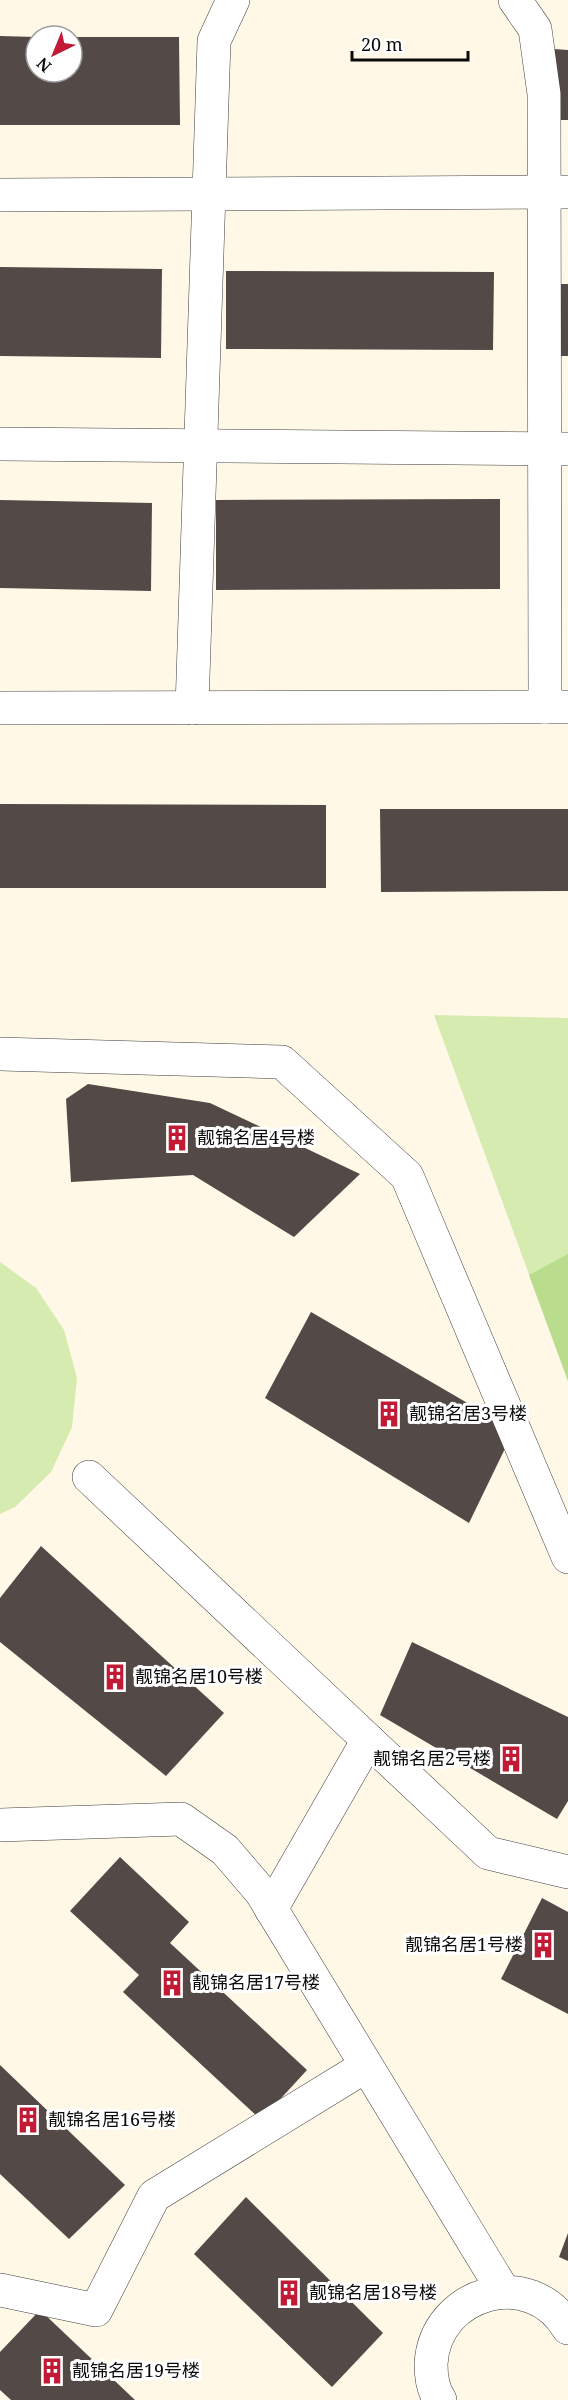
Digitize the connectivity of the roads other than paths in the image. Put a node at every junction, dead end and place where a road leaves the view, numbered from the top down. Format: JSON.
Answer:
{"nodes":[{"id":1,"x":233,"y":0,"type":"edge"},
{"id":2,"x":515,"y":0,"type":"edge"},
{"id":3,"x":556,"y":193,"type":"edge"},
{"id":4,"x":0,"y":195,"type":"edge"},
{"id":5,"x":209,"y":195,"type":"junction"},
{"id":6,"x":0,"y":444,"type":"edge"},
{"id":7,"x":201,"y":446,"type":"junction"},
{"id":8,"x":556,"y":449,"type":"edge"},
{"id":9,"x":556,"y":707,"type":"edge"},
{"id":10,"x":0,"y":708,"type":"edge"},
{"id":11,"x":192,"y":708,"type":"junction"},
{"id":12,"x":0,"y":1054,"type":"edge"},
{"id":13,"x":89,"y":1477,"type":"dead end"},
{"id":14,"x":568,"y":1557,"type":"edge"},
{"id":15,"x":368,"y":1740,"type":"junction"},
{"id":16,"x":2,"y":1829,"type":"edge"},
{"id":17,"x":568,"y":1872,"type":"edge"},
{"id":18,"x":271,"y":1909,"type":"junction"},
{"id":19,"x":366,"y":2066,"type":"junction"},
{"id":20,"x":0,"y":2290,"type":"edge"},
{"id":21,"x":504,"y":2292,"type":"junction"},
{"id":22,"x":568,"y":2328,"type":"edge"},
{"id":23,"x":440,"y":2400,"type":"edge"}],
"edges":[{"from":1,"to":5,"type":"street"},
{"from":2,"to":3,"type":"street"},
{"from":3,"to":5,"type":"street"},
{"from":3,"to":8,"type":"street"},
{"from":4,"to":5,"type":"street"},
{"from":5,"to":7,"type":"street"},
{"from":6,"to":7,"type":"street"},
{"from":7,"to":8,"type":"street"},
{"from":7,"to":11,"type":"street"},
{"from":8,"to":9,"type":"street"},
{"from":9,"to":11,"type":"street"},
{"from":10,"to":11,"type":"street"},
{"from":12,"to":14,"type":"street"},
{"from":13,"to":15,"type":"street"},
{"from":15,"to":17,"type":"street"},
{"from":15,"to":18,"type":"street"},
{"from":16,"to":18,"type":"street"},
{"from":18,"to":19,"type":"street"},
{"from":19,"to":20,"type":"street"},
{"from":19,"to":21,"type":"street"},
{"from":21,"to":22,"type":"street"},
{"from":21,"to":23,"type":"street"}]}
